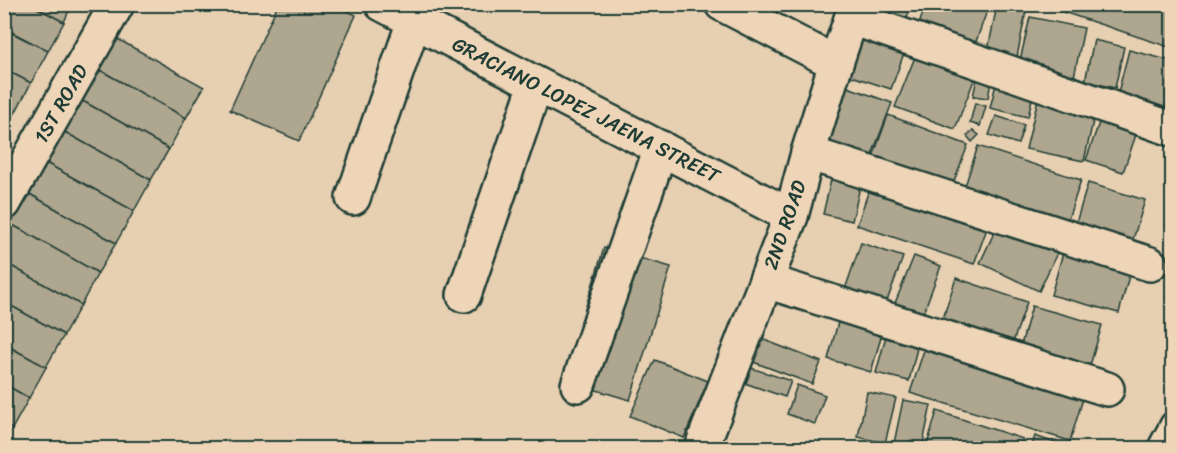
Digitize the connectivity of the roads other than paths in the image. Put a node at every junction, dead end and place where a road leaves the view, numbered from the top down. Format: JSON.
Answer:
{"nodes":[{"id":1,"x":117,"y":4,"type":"edge"},
{"id":2,"x":382,"y":4,"type":"edge"},
{"id":3,"x":722,"y":4,"type":"edge"},
{"id":4,"x":854,"y":11,"type":"edge"},
{"id":5,"x":414,"y":21,"type":"junction"},
{"id":6,"x":836,"y":63,"type":"junction"},
{"id":7,"x":536,"y":84,"type":"junction"},
{"id":8,"x":1173,"y":129,"type":"edge"},
{"id":9,"x":661,"y":148,"type":"junction"},
{"id":10,"x":808,"y":153,"type":"junction"},
{"id":11,"x":353,"y":198,"type":"dead end"},
{"id":12,"x":4,"y":203,"type":"edge"},
{"id":13,"x":791,"y":216,"type":"junction"},
{"id":14,"x":1150,"y":264,"type":"dead end"},
{"id":15,"x":766,"y":281,"type":"junction"},
{"id":16,"x":464,"y":295,"type":"dead end"},
{"id":17,"x":578,"y":385,"type":"dead end"},
{"id":18,"x":1107,"y":389,"type":"dead end"},
{"id":19,"x":1173,"y":424,"type":"edge"},
{"id":20,"x":704,"y":441,"type":"dead end"},
{"id":21,"x":1159,"y":448,"type":"edge"}],
"edges":[{"from":1,"to":12,"type":"street","name":"1ST ROAD"},
{"from":2,"to":5,"type":"street","name":"GRACIANO LOPEZ JAENA STREET"},
{"from":3,"to":6,"type":"street"},
{"from":4,"to":6,"type":"street","name":"2ND ROAD"},
{"from":4,"to":8,"type":"street"},
{"from":5,"to":7,"type":"street","name":"GRACIANO LOPEZ JAENA STREET"},
{"from":5,"to":11,"type":"street"},
{"from":6,"to":10,"type":"street","name":"2ND ROAD"},
{"from":7,"to":9,"type":"street","name":"GRACIANO LOPEZ JAENA STREET"},
{"from":7,"to":16,"type":"street"},
{"from":9,"to":13,"type":"street","name":"GRACIANO LOPEZ JAENA STREET"},
{"from":9,"to":17,"type":"street"},
{"from":10,"to":13,"type":"street","name":"2ND ROAD"},
{"from":10,"to":14,"type":"street"},
{"from":13,"to":15,"type":"street","name":"2ND ROAD"},
{"from":15,"to":18,"type":"street"},
{"from":15,"to":20,"type":"street","name":"2ND ROAD"},
{"from":19,"to":21,"type":"lane"}]}
